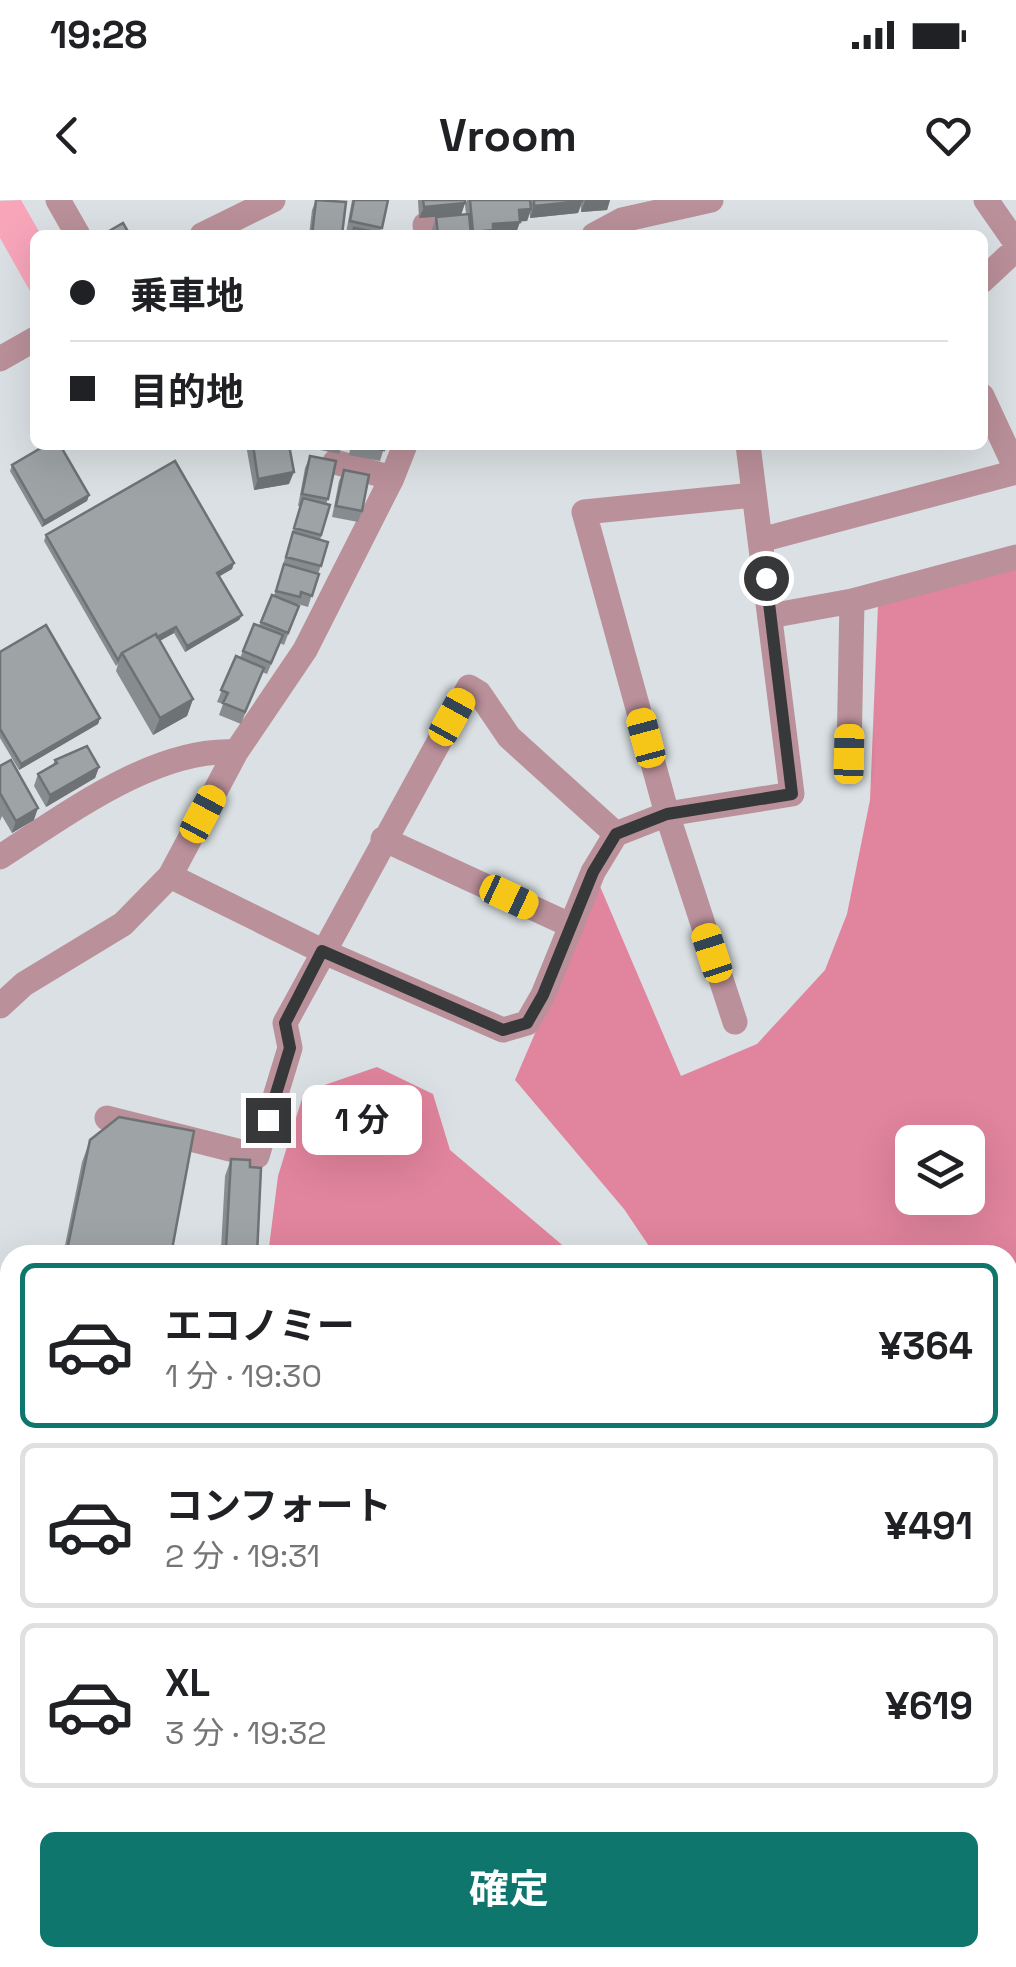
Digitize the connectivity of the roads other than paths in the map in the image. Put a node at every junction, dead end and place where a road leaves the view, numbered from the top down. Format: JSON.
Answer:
{"nodes":[{"id":1,"x":58,"y":200,"type":"edge"},
{"id":2,"x":273,"y":200,"type":"edge"},
{"id":3,"x":711,"y":200,"type":"edge"},
{"id":4,"x":986,"y":200,"type":"edge"},
{"id":5,"x":75,"y":230,"type":"edge"},
{"id":6,"x":220,"y":230,"type":"edge"},
{"id":7,"x":603,"y":230,"type":"edge"},
{"id":8,"x":1016,"y":246,"type":"edge"},
{"id":9,"x":988,"y":275,"type":"edge"},
{"id":10,"x":30,"y":342,"type":"edge"},
{"id":11,"x":0,"y":359,"type":"edge"},
{"id":12,"x":988,"y":409,"type":"edge"},
{"id":13,"x":403,"y":450,"type":"edge"},
{"id":14,"x":749,"y":450,"type":"edge"},
{"id":15,"x":335,"y":462,"type":"edge"},
{"id":16,"x":1016,"y":471,"type":"edge"},
{"id":17,"x":392,"y":478,"type":"junction"},
{"id":18,"x":754,"y":495,"type":"junction"},
{"id":19,"x":761,"y":540,"type":"junction"},
{"id":20,"x":1016,"y":557,"type":"edge"},
{"id":21,"x":852,"y":600,"type":"junction"},
{"id":22,"x":770,"y":616,"type":"junction"},
{"id":23,"x":236,"y":752,"type":"junction"},
{"id":24,"x":849,"y":754,"type":"dead end"},
{"id":25,"x":667,"y":814,"type":"junction"},
{"id":26,"x":616,"y":834,"type":"junction"},
{"id":27,"x":383,"y":838,"type":"junction"},
{"id":28,"x":0,"y":857,"type":"edge"},
{"id":29,"x":170,"y":876,"type":"junction"},
{"id":30,"x":572,"y":926,"type":"junction"},
{"id":31,"x":322,"y":951,"type":"junction"},
{"id":32,"x":0,"y":1006,"type":"edge"},
{"id":33,"x":735,"y":1022,"type":"dead end"},
{"id":34,"x":106,"y":1118,"type":"dead end"}],
"edges":[{"from":1,"to":5,"type":"street"},
{"from":2,"to":6,"type":"street"},
{"from":3,"to":7,"type":"street"},
{"from":4,"to":8,"type":"street"},
{"from":8,"to":9,"type":"street"},
{"from":10,"to":11,"type":"street"},
{"from":12,"to":16,"type":"street"},
{"from":13,"to":17,"type":"street"},
{"from":14,"to":18,"type":"street"},
{"from":15,"to":17,"type":"street"},
{"from":16,"to":19,"type":"street"},
{"from":17,"to":23,"type":"street"},
{"from":18,"to":19,"type":"street"},
{"from":18,"to":25,"type":"street"},
{"from":19,"to":22,"type":"street"},
{"from":20,"to":21,"type":"street"},
{"from":21,"to":22,"type":"street"},
{"from":21,"to":24,"type":"street"},
{"from":22,"to":25,"type":"street"},
{"from":23,"to":28,"type":"street"},
{"from":23,"to":29,"type":"street"},
{"from":25,"to":26,"type":"street"},
{"from":25,"to":33,"type":"street"},
{"from":26,"to":27,"type":"street"},
{"from":26,"to":30,"type":"street"},
{"from":27,"to":30,"type":"street"},
{"from":27,"to":31,"type":"street"},
{"from":29,"to":31,"type":"street"},
{"from":29,"to":32,"type":"street"},
{"from":30,"to":31,"type":"street"},
{"from":31,"to":34,"type":"street"}]}
